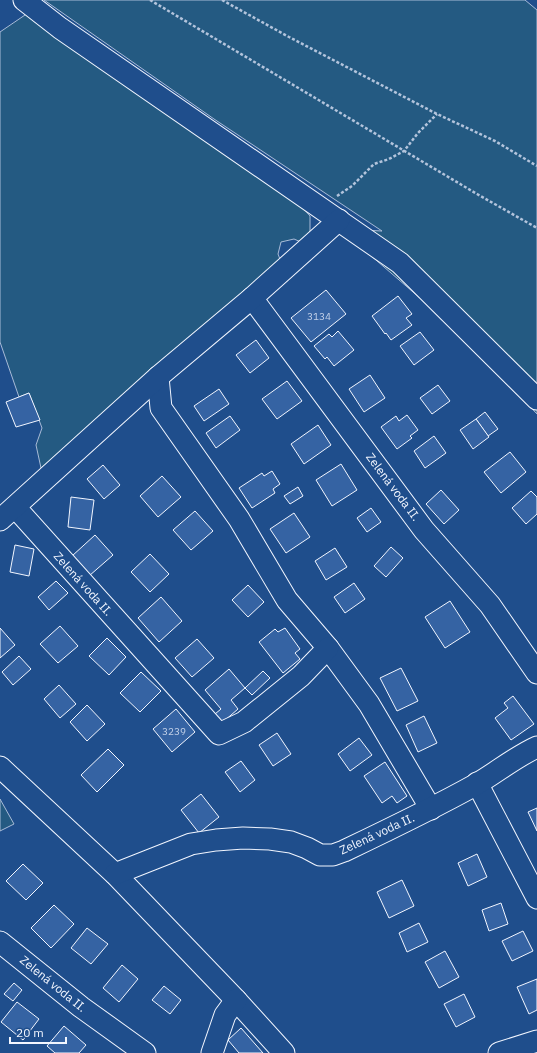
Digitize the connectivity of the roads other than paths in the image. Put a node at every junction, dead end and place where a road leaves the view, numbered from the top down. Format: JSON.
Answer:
{"nodes":[{"id":1,"x":24,"y":0,"type":"edge"},
{"id":2,"x":331,"y":215,"type":"junction"},
{"id":3,"x":252,"y":298,"type":"junction"},
{"id":4,"x":158,"y":377,"type":"junction"},
{"id":5,"x":537,"y":399,"type":"edge"},
{"id":6,"x":132,"y":401,"type":"junction"},
{"id":7,"x":161,"y":408,"type":"junction"},
{"id":8,"x":8,"y":514,"type":"edge"},
{"id":9,"x":328,"y":648,"type":"junction"},
{"id":10,"x":537,"y":673,"type":"edge"},
{"id":11,"x":537,"y":747,"type":"edge"},
{"id":12,"x":0,"y":767,"type":"edge"},
{"id":13,"x":477,"y":784,"type":"junction"},
{"id":14,"x":431,"y":809,"type":"junction"},
{"id":15,"x":115,"y":874,"type":"junction"},
{"id":16,"x":537,"y":898,"type":"edge"},
{"id":17,"x":0,"y":942,"type":"edge"},
{"id":18,"x":236,"y":1000,"type":"junction"},
{"id":19,"x":537,"y":1042,"type":"edge"},
{"id":20,"x":145,"y":1053,"type":"edge"},
{"id":21,"x":212,"y":1053,"type":"edge"},
{"id":22,"x":284,"y":1053,"type":"edge"},
{"id":23,"x":499,"y":1053,"type":"edge"}],
"edges":[{"from":1,"to":2,"type":"street"},
{"from":2,"to":3,"type":"street","name":"Zelená voda II."},
{"from":2,"to":5,"type":"street"},
{"from":3,"to":4,"type":"street","name":"Zelená voda II."},
{"from":3,"to":10,"type":"street","name":"Zelená voda II."},
{"from":4,"to":6,"type":"street","name":"Zelená voda II."},
{"from":4,"to":7,"type":"street"},
{"from":6,"to":7,"type":"street"},
{"from":6,"to":8,"type":"street","name":"Zelená voda II."},
{"from":7,"to":9,"type":"street"},
{"from":8,"to":9,"type":"street","name":"Zelená voda II."},
{"from":9,"to":14,"type":"street"},
{"from":11,"to":13,"type":"street","name":"Zelená voda II."},
{"from":12,"to":15,"type":"street"},
{"from":13,"to":14,"type":"street","name":"Zelená voda II."},
{"from":13,"to":16,"type":"street"},
{"from":14,"to":15,"type":"street","name":"Zelená voda II."},
{"from":15,"to":18,"type":"street"},
{"from":17,"to":20,"type":"street","name":"Zelená voda II."},
{"from":18,"to":21,"type":"street"},
{"from":18,"to":22,"type":"street"},
{"from":19,"to":23,"type":"street"}]}
